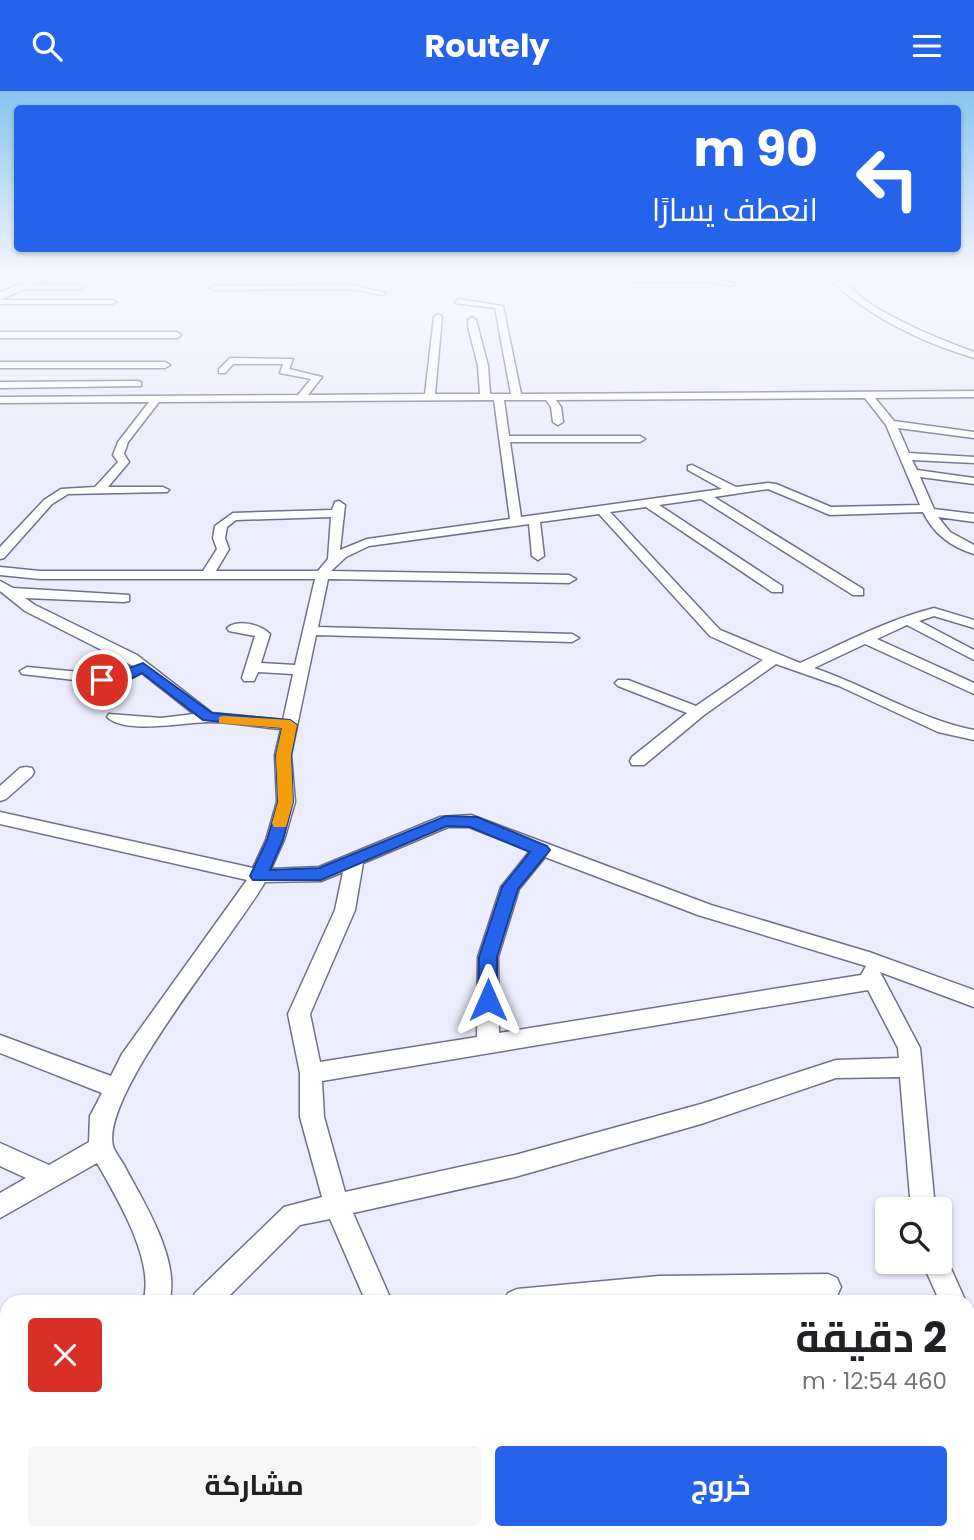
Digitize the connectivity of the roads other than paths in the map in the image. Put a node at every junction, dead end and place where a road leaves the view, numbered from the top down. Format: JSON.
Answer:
{"nodes":[{"id":1,"x":435,"y":343,"type":"edge"},
{"id":2,"x":476,"y":343,"type":"edge"},
{"id":3,"x":506,"y":343,"type":"edge"},
{"id":4,"x":942,"y":343,"type":"edge"},
{"id":5,"x":147,"y":346,"type":"dead end"},
{"id":6,"x":174,"y":346,"type":"dead end"},
{"id":7,"x":973,"y":354,"type":"edge"},
{"id":8,"x":0,"y":365,"type":"edge"},
{"id":9,"x":165,"y":365,"type":"dead end"},
{"id":10,"x":222,"y":371,"type":"dead end"},
{"id":11,"x":138,"y":384,"type":"dead end"},
{"id":12,"x":0,"y":385,"type":"edge"},
{"id":13,"x":866,"y":393,"type":"junction"},
{"id":14,"x":974,"y":394,"type":"edge"},
{"id":15,"x":430,"y":395,"type":"junction"},
{"id":16,"x":491,"y":395,"type":"junction"},
{"id":17,"x":516,"y":395,"type":"junction"},
{"id":18,"x":548,"y":395,"type":"junction"},
{"id":19,"x":302,"y":397,"type":"junction"},
{"id":20,"x":156,"y":399,"type":"junction"},
{"id":21,"x":0,"y":400,"type":"edge"},
{"id":22,"x":558,"y":422,"type":"dead end"},
{"id":23,"x":891,"y":424,"type":"junction"},
{"id":24,"x":974,"y":435,"type":"edge"},
{"id":25,"x":503,"y":439,"type":"junction"},
{"id":26,"x":640,"y":439,"type":"dead end"},
{"id":27,"x":904,"y":456,"type":"junction"},
{"id":28,"x":974,"y":460,"type":"edge"},
{"id":29,"x":692,"y":468,"type":"dead end"},
{"id":30,"x":912,"y":473,"type":"junction"},
{"id":31,"x":974,"y":481,"type":"edge"},
{"id":32,"x":100,"y":489,"type":"junction"},
{"id":33,"x":163,"y":490,"type":"dead end"},
{"id":34,"x":734,"y":491,"type":"junction"},
{"id":35,"x":704,"y":496,"type":"junction"},
{"id":36,"x":648,"y":503,"type":"junction"},
{"id":37,"x":601,"y":509,"type":"junction"},
{"id":38,"x":928,"y":510,"type":"junction"},
{"id":39,"x":534,"y":518,"type":"junction"},
{"id":40,"x":974,"y":518,"type":"edge"},
{"id":41,"x":516,"y":521,"type":"junction"},
{"id":42,"x":974,"y":550,"type":"edge"},
{"id":43,"x":0,"y":555,"type":"edge"},
{"id":44,"x":538,"y":556,"type":"dead end"},
{"id":45,"x":334,"y":558,"type":"junction"},
{"id":46,"x":0,"y":571,"type":"edge"},
{"id":47,"x":207,"y":575,"type":"junction"},
{"id":48,"x":322,"y":575,"type":"junction"},
{"id":49,"x":569,"y":579,"type":"dead end"},
{"id":50,"x":3,"y":588,"type":"edge"},
{"id":51,"x":778,"y":589,"type":"dead end"},
{"id":52,"x":858,"y":592,"type":"dead end"},
{"id":53,"x":124,"y":598,"type":"dead end"},
{"id":54,"x":907,"y":620,"type":"junction"},
{"id":55,"x":974,"y":624,"type":"edge"},
{"id":56,"x":234,"y":628,"type":"dead end"},
{"id":57,"x":310,"y":631,"type":"junction"},
{"id":58,"x":572,"y":638,"type":"dead end"},
{"id":59,"x":865,"y":639,"type":"junction"},
{"id":60,"x":974,"y":656,"type":"edge"},
{"id":61,"x":774,"y":659,"type":"junction"},
{"id":62,"x":143,"y":667,"type":"junction"},
{"id":63,"x":801,"y":668,"type":"junction"},
{"id":64,"x":302,"y":670,"type":"junction"},
{"id":65,"x":27,"y":671,"type":"dead end"},
{"id":66,"x":623,"y":683,"type":"dead end"},
{"id":67,"x":974,"y":689,"type":"edge"},
{"id":68,"x":698,"y":712,"type":"junction"},
{"id":69,"x":115,"y":717,"type":"dead end"},
{"id":70,"x":208,"y":717,"type":"junction"},
{"id":71,"x":290,"y":725,"type":"junction"},
{"id":72,"x":974,"y":735,"type":"edge"},
{"id":73,"x":638,"y":761,"type":"dead end"},
{"id":74,"x":26,"y":772,"type":"dead end"},
{"id":75,"x":0,"y":795,"type":"edge"},
{"id":76,"x":0,"y":818,"type":"edge"},
{"id":77,"x":541,"y":850,"type":"junction"},
{"id":78,"x":355,"y":859,"type":"junction"},
{"id":79,"x":259,"y":876,"type":"junction"},
{"id":80,"x":862,"y":957,"type":"junction"},
{"id":81,"x":874,"y":981,"type":"junction"},
{"id":82,"x":974,"y":999,"type":"edge"},
{"id":83,"x":0,"y":1044,"type":"edge"},
{"id":84,"x":488,"y":1044,"type":"junction"},
{"id":85,"x":910,"y":1067,"type":"junction"},
{"id":86,"x":311,"y":1073,"type":"junction"},
{"id":87,"x":116,"y":1088,"type":"junction"},
{"id":88,"x":101,"y":1149,"type":"junction"},
{"id":89,"x":0,"y":1154,"type":"edge"},
{"id":90,"x":50,"y":1177,"type":"junction"},
{"id":91,"x":922,"y":1197,"type":"edge"},
{"id":92,"x":336,"y":1205,"type":"junction"},
{"id":93,"x":0,"y":1206,"type":"edge"},
{"id":94,"x":940,"y":1274,"type":"edge"},
{"id":95,"x":828,"y":1287,"type":"dead end"},
{"id":96,"x":158,"y":1295,"type":"edge"},
{"id":97,"x":211,"y":1295,"type":"edge"},
{"id":98,"x":376,"y":1295,"type":"edge"},
{"id":99,"x":685,"y":1295,"type":"edge"},
{"id":100,"x":774,"y":1295,"type":"edge"},
{"id":101,"x":950,"y":1295,"type":"edge"}],
"edges":[{"from":1,"to":15,"type":"street"},
{"from":2,"to":16,"type":"street"},
{"from":3,"to":17,"type":"street"},
{"from":4,"to":7,"type":"street"},
{"from":5,"to":6,"type":"street"},
{"from":8,"to":9,"type":"street"},
{"from":10,"to":19,"type":"street"},
{"from":11,"to":12,"type":"street"},
{"from":13,"to":14,"type":"street"},
{"from":13,"to":18,"type":"street"},
{"from":13,"to":23,"type":"street"},
{"from":15,"to":16,"type":"street"},
{"from":15,"to":19,"type":"street"},
{"from":16,"to":17,"type":"street"},
{"from":16,"to":25,"type":"street"},
{"from":17,"to":18,"type":"street"},
{"from":18,"to":22,"type":"street"},
{"from":19,"to":20,"type":"street"},
{"from":20,"to":21,"type":"street"},
{"from":20,"to":32,"type":"street"},
{"from":23,"to":24,"type":"street"},
{"from":23,"to":27,"type":"street"},
{"from":25,"to":26,"type":"street"},
{"from":25,"to":41,"type":"street"},
{"from":27,"to":28,"type":"street"},
{"from":27,"to":30,"type":"street"},
{"from":29,"to":34,"type":"street"},
{"from":30,"to":31,"type":"street"},
{"from":30,"to":38,"type":"street"},
{"from":32,"to":33,"type":"street"},
{"from":32,"to":43,"type":"street"},
{"from":34,"to":35,"type":"street"},
{"from":34,"to":38,"type":"street"},
{"from":35,"to":36,"type":"street"},
{"from":35,"to":52,"type":"street"},
{"from":36,"to":37,"type":"street"},
{"from":36,"to":51,"type":"street"},
{"from":37,"to":39,"type":"street"},
{"from":37,"to":61,"type":"street"},
{"from":38,"to":40,"type":"street"},
{"from":38,"to":42,"type":"street"},
{"from":39,"to":41,"type":"street"},
{"from":39,"to":44,"type":"street"},
{"from":41,"to":45,"type":"street"},
{"from":45,"to":47,"type":"street"},
{"from":45,"to":48,"type":"street"},
{"from":46,"to":47,"type":"street"},
{"from":47,"to":48,"type":"street"},
{"from":48,"to":49,"type":"street"},
{"from":48,"to":57,"type":"street"},
{"from":50,"to":53,"type":"street"},
{"from":50,"to":62,"type":"street"},
{"from":54,"to":55,"type":"street"},
{"from":54,"to":59,"type":"street"},
{"from":54,"to":60,"type":"street"},
{"from":56,"to":64,"type":"street"},
{"from":57,"to":58,"type":"street"},
{"from":57,"to":64,"type":"street"},
{"from":59,"to":63,"type":"street"},
{"from":59,"to":67,"type":"street"},
{"from":61,"to":63,"type":"street"},
{"from":61,"to":68,"type":"street"},
{"from":62,"to":65,"type":"street"},
{"from":62,"to":70,"type":"street"},
{"from":63,"to":72,"type":"street"},
{"from":64,"to":71,"type":"street"},
{"from":66,"to":68,"type":"street"},
{"from":68,"to":73,"type":"street"},
{"from":69,"to":70,"type":"street"},
{"from":70,"to":71,"type":"street"},
{"from":71,"to":79,"type":"street"},
{"from":74,"to":75,"type":"street"},
{"from":76,"to":79,"type":"street"},
{"from":77,"to":78,"type":"street"},
{"from":77,"to":80,"type":"street"},
{"from":77,"to":84,"type":"street"},
{"from":78,"to":79,"type":"street"},
{"from":78,"to":86,"type":"street"},
{"from":79,"to":87,"type":"street"},
{"from":80,"to":81,"type":"street"},
{"from":80,"to":82,"type":"street"},
{"from":81,"to":84,"type":"street"},
{"from":81,"to":85,"type":"street"},
{"from":83,"to":87,"type":"street"},
{"from":84,"to":86,"type":"street"},
{"from":85,"to":91,"type":"street"},
{"from":85,"to":92,"type":"street"},
{"from":86,"to":92,"type":"street"},
{"from":87,"to":88,"type":"street"},
{"from":88,"to":90,"type":"street"},
{"from":88,"to":96,"type":"street"},
{"from":89,"to":90,"type":"street"},
{"from":90,"to":93,"type":"street"},
{"from":92,"to":97,"type":"street"},
{"from":92,"to":98,"type":"street"},
{"from":94,"to":101,"type":"street"},
{"from":95,"to":100,"type":"street"},
{"from":99,"to":100,"type":"street"}]}
